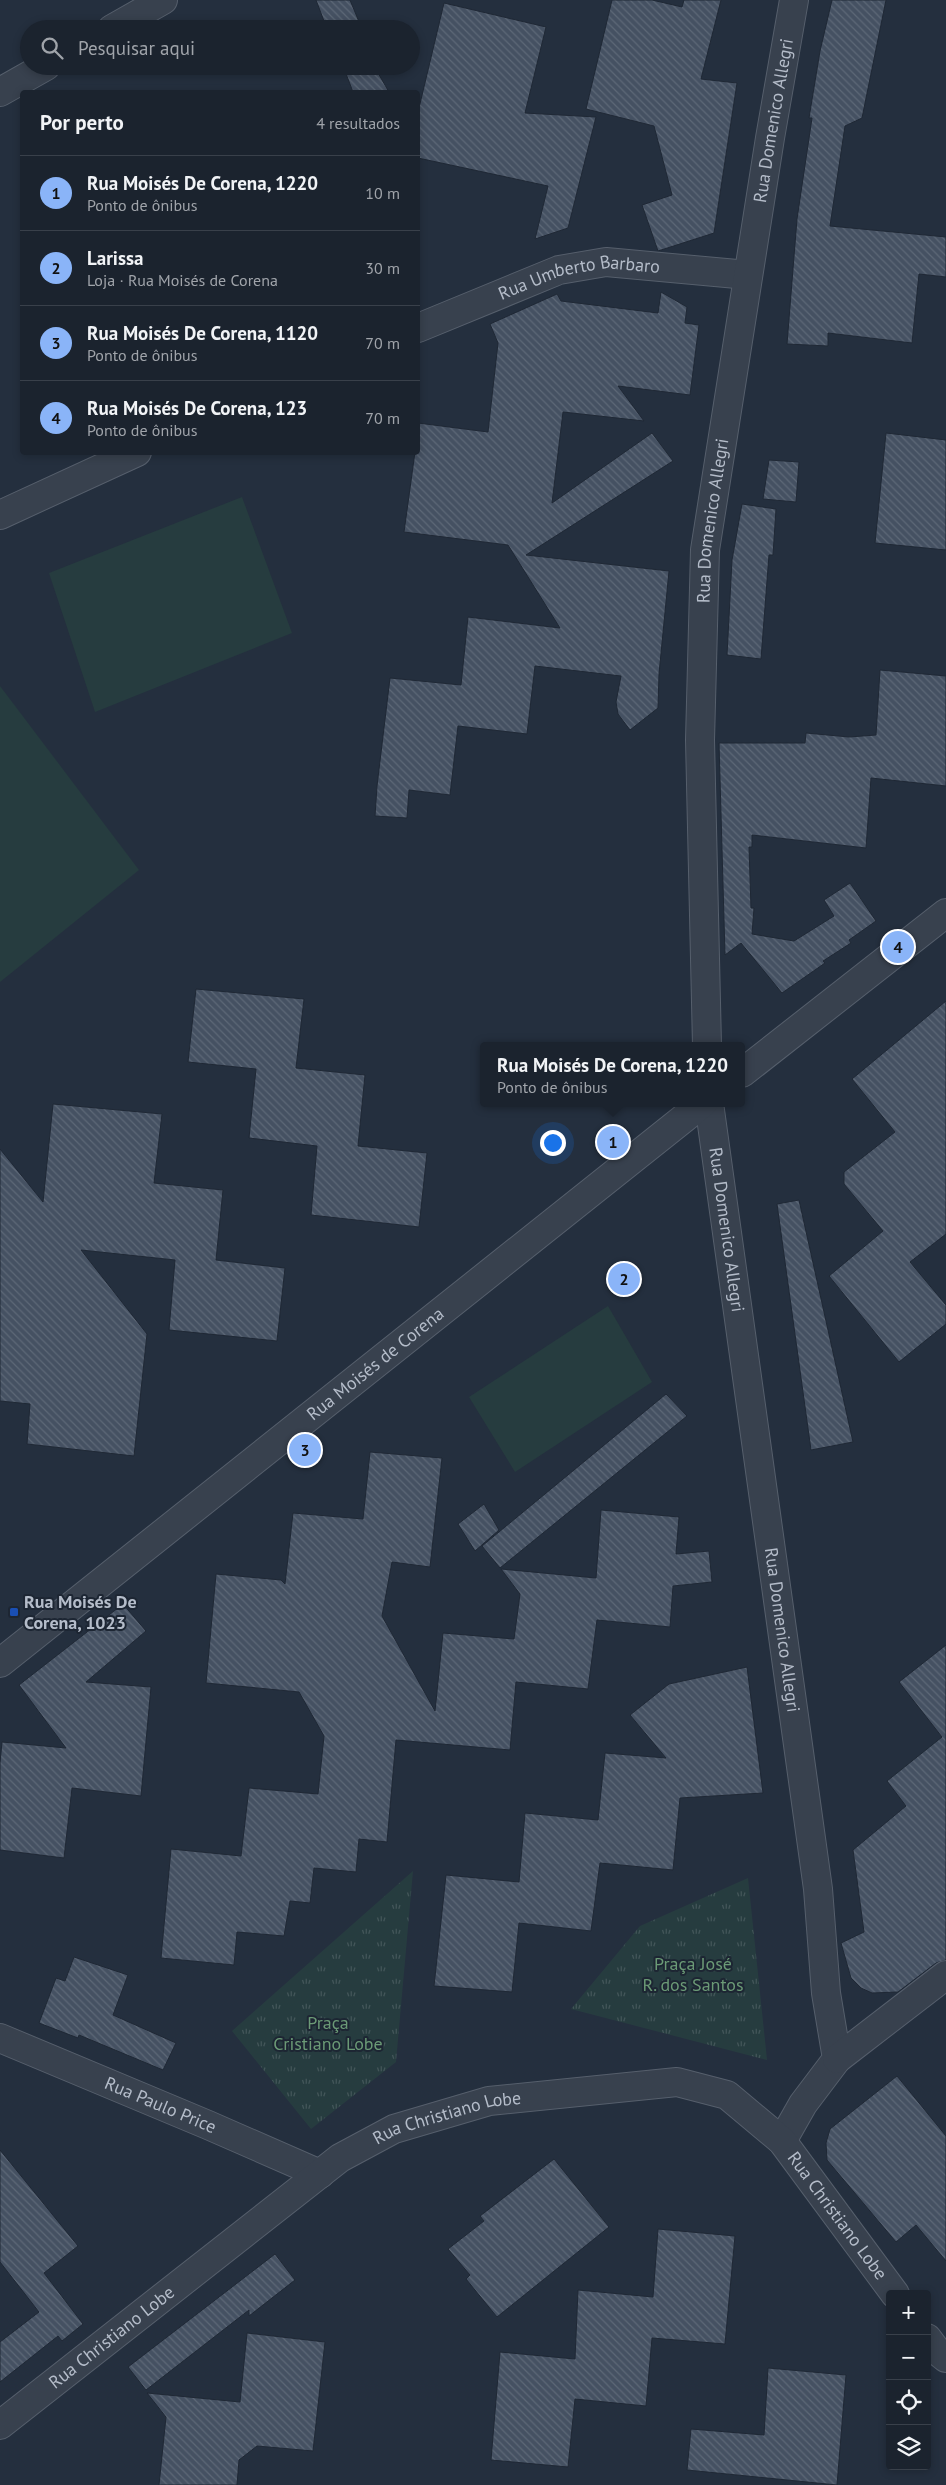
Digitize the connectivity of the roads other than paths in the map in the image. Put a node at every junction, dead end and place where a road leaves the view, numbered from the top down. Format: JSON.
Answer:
{"nodes":[{"id":1,"x":163,"y":0,"type":"edge"},
{"id":2,"x":794,"y":0,"type":"edge"},
{"id":3,"x":128,"y":20,"type":"edge"},
{"id":4,"x":30,"y":75,"type":"edge"},
{"id":5,"x":0,"y":92,"type":"edge"},
{"id":6,"x":748,"y":275,"type":"junction"},
{"id":7,"x":420,"y":327,"type":"edge"},
{"id":8,"x":130,"y":455,"type":"edge"},
{"id":9,"x":0,"y":515,"type":"edge"},
{"id":10,"x":946,"y":913,"type":"edge"},
{"id":11,"x":707,"y":1042,"type":"edge"},
{"id":12,"x":745,"y":1071,"type":"edge"},
{"id":13,"x":699,"y":1107,"type":"edge"},
{"id":14,"x":710,"y":1107,"type":"edge"},
{"id":15,"x":0,"y":1663,"type":"edge"},
{"id":16,"x":946,"y":1975,"type":"edge"},
{"id":17,"x":0,"y":2038,"type":"edge"},
{"id":18,"x":837,"y":2059,"type":"junction"},
{"id":19,"x":782,"y":2141,"type":"junction"},
{"id":20,"x":320,"y":2174,"type":"junction"},
{"id":21,"x":891,"y":2290,"type":"edge"},
{"id":22,"x":931,"y":2342,"type":"edge"},
{"id":23,"x":946,"y":2358,"type":"edge"},
{"id":24,"x":0,"y":2425,"type":"edge"}],
"edges":[{"from":1,"to":3,"type":"street"},
{"from":2,"to":6,"type":"street","name":"Rua Domenico Allegri"},
{"from":4,"to":5,"type":"street"},
{"from":6,"to":7,"type":"street","name":"Rua Umberto Barbaro"},
{"from":6,"to":11,"type":"street","name":"Rua Domenico Allegri"},
{"from":8,"to":9,"type":"street"},
{"from":10,"to":12,"type":"street"},
{"from":13,"to":15,"type":"street","name":"Rua Moisés de Corena"},
{"from":14,"to":18,"type":"street","name":"Rua Domenico Allegri"},
{"from":16,"to":18,"type":"street"},
{"from":17,"to":20,"type":"street","name":"Rua Paulo Price"},
{"from":18,"to":19,"type":"street"},
{"from":19,"to":20,"type":"street","name":"Rua Christiano Lobe"},
{"from":19,"to":21,"type":"street","name":"Rua Christiano Lobe"},
{"from":20,"to":24,"type":"street","name":"Rua Christiano Lobe"},
{"from":22,"to":23,"type":"street"}]}
